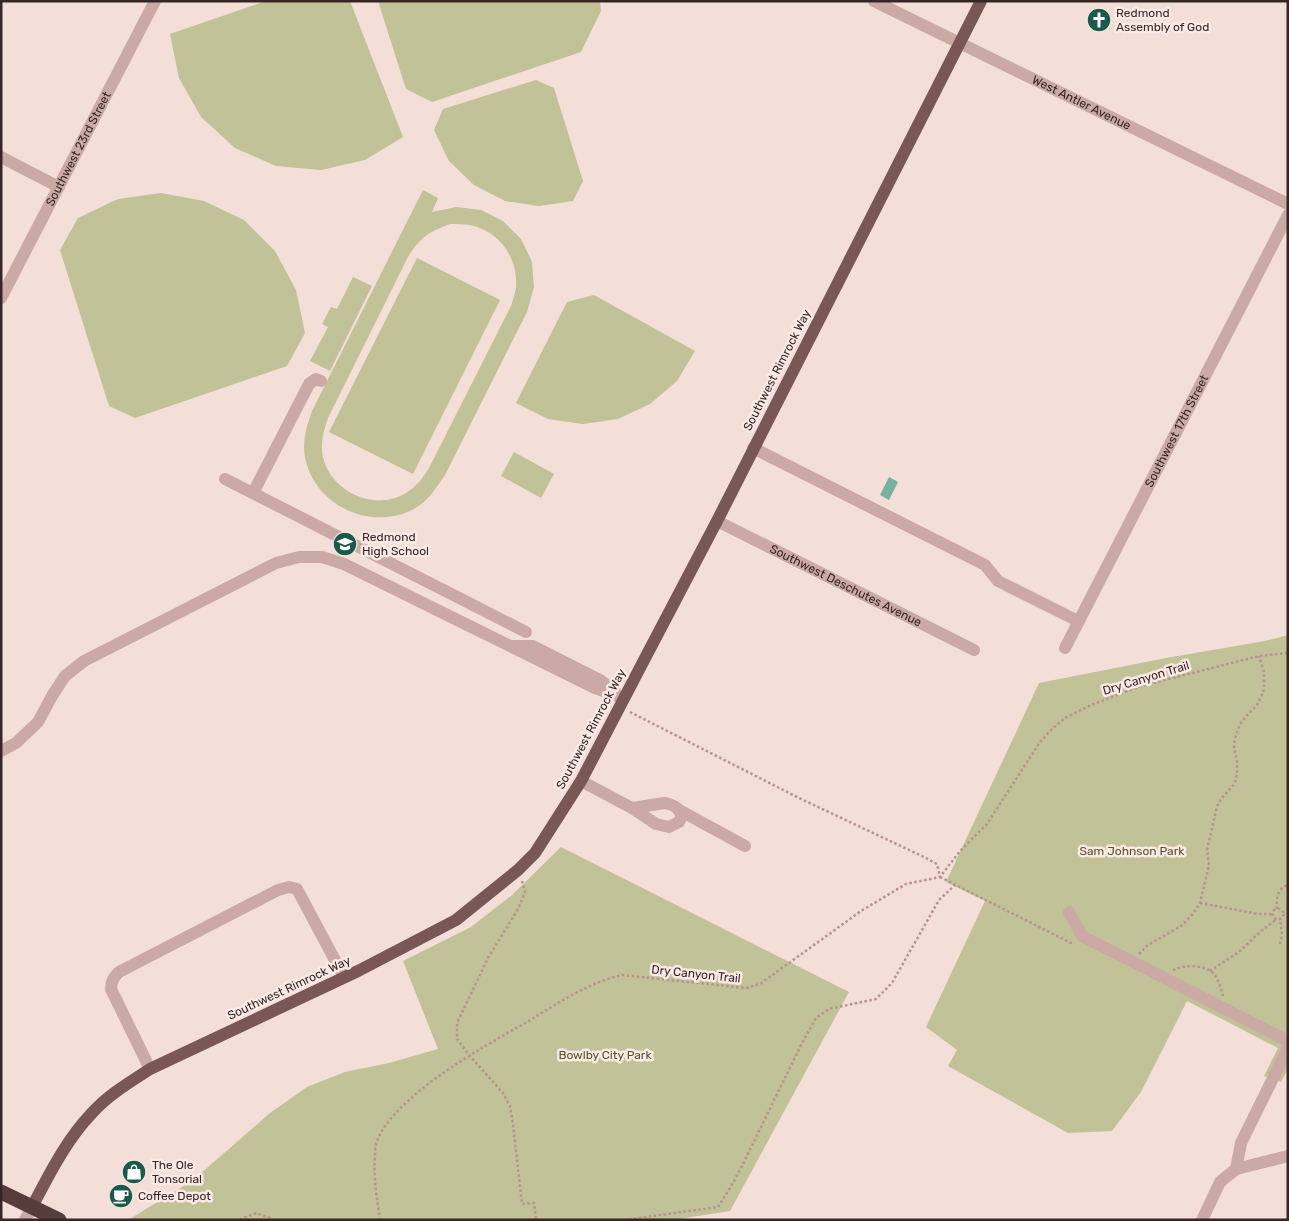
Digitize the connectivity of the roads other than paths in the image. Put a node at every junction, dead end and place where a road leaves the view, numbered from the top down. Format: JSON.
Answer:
{"nodes":[{"id":1,"x":155,"y":1,"type":"edge"},
{"id":2,"x":874,"y":1,"type":"edge"},
{"id":3,"x":980,"y":1,"type":"edge"},
{"id":4,"x":959,"y":43,"type":"junction"},
{"id":5,"x":1,"y":157,"type":"edge"},
{"id":6,"x":59,"y":187,"type":"junction"},
{"id":7,"x":1288,"y":204,"type":"edge"},
{"id":8,"x":1288,"y":214,"type":"edge"},
{"id":9,"x":1,"y":298,"type":"edge"},
{"id":10,"x":322,"y":381,"type":"dead end"},
{"id":11,"x":753,"y":448,"type":"junction"},
{"id":12,"x":226,"y":479,"type":"dead end"},
{"id":13,"x":253,"y":493,"type":"junction"},
{"id":14,"x":716,"y":521,"type":"junction"},
{"id":15,"x":1078,"y":621,"type":"junction"},
{"id":16,"x":526,"y":632,"type":"dead end"},
{"id":17,"x":1065,"y":648,"type":"dead end"},
{"id":18,"x":974,"y":650,"type":"dead end"},
{"id":19,"x":622,"y":702,"type":"junction"},
{"id":20,"x":1,"y":751,"type":"edge"},
{"id":21,"x":581,"y":781,"type":"junction"},
{"id":22,"x":632,"y":808,"type":"junction"},
{"id":23,"x":681,"y":811,"type":"junction"},
{"id":24,"x":745,"y":846,"type":"dead end"},
{"id":25,"x":1069,"y":912,"type":"dead end"},
{"id":26,"x":344,"y":977,"type":"junction"},
{"id":27,"x":1288,"y":1041,"type":"edge"},
{"id":28,"x":1288,"y":1048,"type":"edge"},
{"id":29,"x":150,"y":1069,"type":"junction"},
{"id":30,"x":1288,"y":1156,"type":"edge"},
{"id":31,"x":1236,"y":1168,"type":"junction"},
{"id":32,"x":1,"y":1192,"type":"edge"},
{"id":33,"x":28,"y":1214,"type":"edge"},
{"id":34,"x":59,"y":1220,"type":"edge"},
{"id":35,"x":1202,"y":1220,"type":"edge"}],
"edges":[{"from":1,"to":6,"type":"street","name":"Southwest 23rd Street"},
{"from":2,"to":4,"type":"street","name":"West Antler Avenue"},
{"from":3,"to":4,"type":"main road","name":"Southwest Rimrock Way"},
{"from":4,"to":7,"type":"street","name":"West Antler Avenue"},
{"from":4,"to":11,"type":"main road","name":"Southwest Rimrock Way"},
{"from":5,"to":6,"type":"street"},
{"from":6,"to":9,"type":"street","name":"Southwest 23rd Street"},
{"from":8,"to":15,"type":"street","name":"Southwest 17th Street"},
{"from":10,"to":13,"type":"street"},
{"from":11,"to":14,"type":"main road","name":"Southwest Rimrock Way"},
{"from":11,"to":15,"type":"street"},
{"from":12,"to":13,"type":"street"},
{"from":13,"to":16,"type":"street"},
{"from":14,"to":18,"type":"street","name":"Southwest Deschutes Avenue"},
{"from":14,"to":19,"type":"main road","name":"Southwest Rimrock Way"},
{"from":15,"to":17,"type":"street","name":"Southwest 17th Street"},
{"from":19,"to":20,"type":"street"},
{"from":19,"to":21,"type":"main road","name":"Southwest Rimrock Way"},
{"from":21,"to":22,"type":"street"},
{"from":21,"to":26,"type":"main road","name":"Southwest Rimrock Way"},
{"from":22,"to":23,"type":"street"},
{"from":22,"to":23,"type":"street"},
{"from":23,"to":24,"type":"street"},
{"from":25,"to":27,"type":"street"},
{"from":26,"to":29,"type":"main road","name":"Southwest Rimrock Way"},
{"from":26,"to":29,"type":"street"},
{"from":28,"to":31,"type":"street"},
{"from":29,"to":33,"type":"main road","name":"Southwest Rimrock Way"},
{"from":30,"to":31,"type":"street"},
{"from":31,"to":35,"type":"street"},
{"from":32,"to":33,"type":"highway"},
{"from":33,"to":34,"type":"highway"}]}
